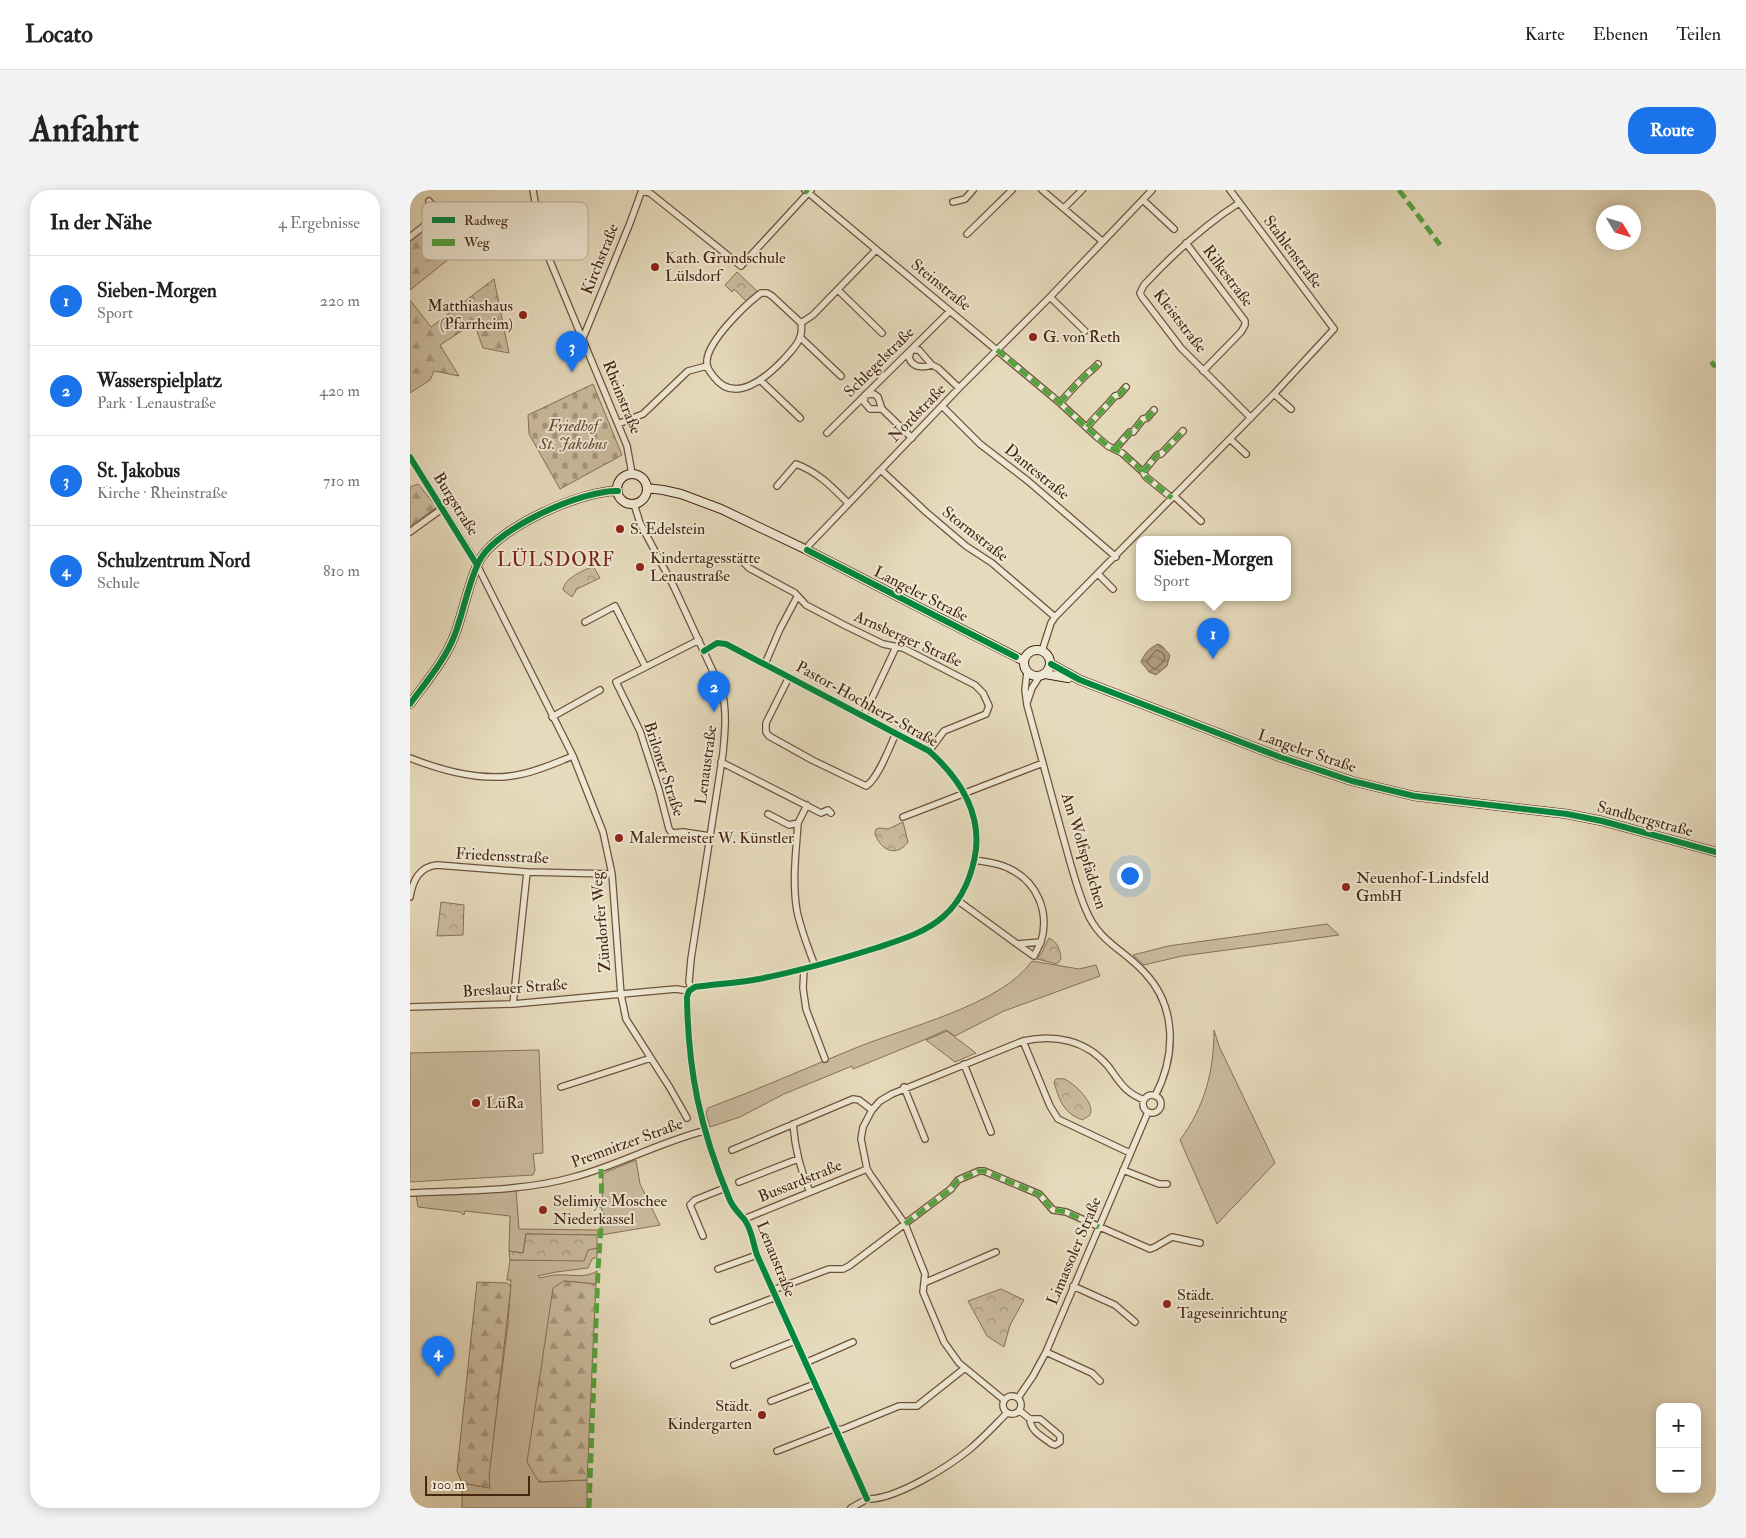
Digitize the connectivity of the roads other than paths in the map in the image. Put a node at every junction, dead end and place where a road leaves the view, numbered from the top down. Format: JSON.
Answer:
{"nodes":[{"id":1,"x":642,"y":190,"type":"edge"},
{"id":2,"x":973,"y":190,"type":"edge"},
{"id":3,"x":1012,"y":190,"type":"edge"},
{"id":4,"x":1042,"y":190,"type":"edge"},
{"id":5,"x":1082,"y":190,"type":"edge"},
{"id":6,"x":1152,"y":190,"type":"edge"},
{"id":7,"x":1230,"y":190,"type":"edge"},
{"id":8,"x":808,"y":191,"type":"edge"},
{"id":9,"x":1142,"y":200,"type":"junction"},
{"id":10,"x":953,"y":202,"type":"dead end"},
{"id":11,"x":1239,"y":203,"type":"junction"},
{"id":12,"x":1064,"y":208,"type":"junction"},
{"id":13,"x":422,"y":227,"type":"edge"},
{"id":14,"x":1174,"y":230,"type":"dead end"},
{"id":15,"x":967,"y":234,"type":"dead end"},
{"id":16,"x":410,"y":237,"type":"edge"},
{"id":17,"x":1102,"y":241,"type":"junction"},
{"id":18,"x":1186,"y":243,"type":"junction"},
{"id":19,"x":876,"y":250,"type":"junction"},
{"id":20,"x":550,"y":260,"type":"edge"},
{"id":21,"x":838,"y":290,"type":"junction"},
{"id":22,"x":1050,"y":297,"type":"junction"},
{"id":23,"x":950,"y":311,"type":"junction"},
{"id":24,"x":801,"y":323,"type":"junction"},
{"id":25,"x":1085,"y":330,"type":"dead end"},
{"id":26,"x":882,"y":333,"type":"dead end"},
{"id":27,"x":583,"y":338,"type":"junction"},
{"id":28,"x":801,"y":338,"type":"junction"},
{"id":29,"x":911,"y":350,"type":"junction"},
{"id":30,"x":997,"y":350,"type":"junction"},
{"id":31,"x":1098,"y":364,"type":"dead end"},
{"id":32,"x":932,"y":365,"type":"junction"},
{"id":33,"x":707,"y":366,"type":"junction"},
{"id":34,"x":1203,"y":371,"type":"junction"},
{"id":35,"x":841,"y":376,"type":"dead end"},
{"id":36,"x":760,"y":380,"type":"junction"},
{"id":37,"x":1126,"y":387,"type":"dead end"},
{"id":38,"x":959,"y":388,"type":"junction"},
{"id":39,"x":1274,"y":394,"type":"junction"},
{"id":40,"x":865,"y":395,"type":"junction"},
{"id":41,"x":1060,"y":402,"type":"junction"},
{"id":42,"x":942,"y":406,"type":"junction"},
{"id":43,"x":882,"y":409,"type":"junction"},
{"id":44,"x":1291,"y":409,"type":"dead end"},
{"id":45,"x":1154,"y":410,"type":"dead end"},
{"id":46,"x":800,"y":418,"type":"dead end"},
{"id":47,"x":1251,"y":418,"type":"junction"},
{"id":48,"x":618,"y":424,"type":"junction"},
{"id":49,"x":1086,"y":427,"type":"junction"},
{"id":50,"x":1184,"y":431,"type":"dead end"},
{"id":51,"x":827,"y":433,"type":"dead end"},
{"id":52,"x":912,"y":438,"type":"junction"},
{"id":53,"x":1230,"y":439,"type":"junction"},
{"id":54,"x":1115,"y":449,"type":"junction"},
{"id":55,"x":1246,"y":454,"type":"dead end"},
{"id":56,"x":410,"y":457,"type":"edge"},
{"id":57,"x":881,"y":470,"type":"junction"},
{"id":58,"x":1143,"y":472,"type":"junction"},
{"id":59,"x":632,"y":474,"type":"junction"},
{"id":60,"x":777,"y":486,"type":"dead end"},
{"id":61,"x":647,"y":488,"type":"junction"},
{"id":62,"x":618,"y":491,"type":"junction"},
{"id":63,"x":1173,"y":497,"type":"junction"},
{"id":64,"x":848,"y":503,"type":"junction"},
{"id":65,"x":634,"y":504,"type":"junction"},
{"id":66,"x":443,"y":508,"type":"junction"},
{"id":67,"x":1201,"y":522,"type":"dead end"},
{"id":68,"x":410,"y":532,"type":"edge"},
{"id":69,"x":807,"y":550,"type":"junction"},
{"id":70,"x":1116,"y":557,"type":"junction"},
{"id":71,"x":744,"y":562,"type":"dead end"},
{"id":72,"x":477,"y":565,"type":"junction"},
{"id":73,"x":1098,"y":574,"type":"junction"},
{"id":74,"x":1112,"y":588,"type":"dead end"},
{"id":75,"x":798,"y":597,"type":"junction"},
{"id":76,"x":1055,"y":617,"type":"junction"},
{"id":77,"x":585,"y":622,"type":"dead end"},
{"id":78,"x":699,"y":640,"type":"junction"},
{"id":79,"x":896,"y":647,"type":"junction"},
{"id":80,"x":704,"y":651,"type":"junction"},
{"id":81,"x":1042,"y":651,"type":"junction"},
{"id":82,"x":1024,"y":661,"type":"junction"},
{"id":83,"x":765,"y":664,"type":"junction"},
{"id":84,"x":1051,"y":664,"type":"junction"},
{"id":85,"x":645,"y":666,"type":"junction"},
{"id":86,"x":1027,"y":672,"type":"junction"},
{"id":87,"x":1042,"y":676,"type":"junction"},
{"id":88,"x":789,"y":677,"type":"junction"},
{"id":89,"x":1080,"y":680,"type":"junction"},
{"id":90,"x":600,"y":690,"type":"dead end"},
{"id":91,"x":410,"y":704,"type":"edge"},
{"id":92,"x":1027,"y":705,"type":"junction"},
{"id":93,"x":864,"y":715,"type":"junction"},
{"id":94,"x":552,"y":717,"type":"junction"},
{"id":95,"x":896,"y":733,"type":"junction"},
{"id":96,"x":929,"y":751,"type":"junction"},
{"id":97,"x":573,"y":756,"type":"junction"},
{"id":98,"x":410,"y":758,"type":"edge"},
{"id":99,"x":722,"y":762,"type":"junction"},
{"id":100,"x":1043,"y":764,"type":"junction"},
{"id":101,"x":965,"y":794,"type":"junction"},
{"id":102,"x":807,"y":805,"type":"junction"},
{"id":103,"x":830,"y":813,"type":"dead end"},
{"id":104,"x":768,"y":814,"type":"dead end"},
{"id":105,"x":1567,"y":814,"type":"joint"},
{"id":106,"x":903,"y":817,"type":"dead end"},
{"id":107,"x":798,"y":823,"type":"junction"},
{"id":108,"x":710,"y":836,"type":"junction"},
{"id":109,"x":1716,"y":852,"type":"edge"},
{"id":110,"x":974,"y":860,"type":"junction"},
{"id":111,"x":528,"y":872,"type":"junction"},
{"id":112,"x":612,"y":874,"type":"junction"},
{"id":113,"x":410,"y":897,"type":"edge"},
{"id":114,"x":957,"y":900,"type":"junction"},
{"id":115,"x":1041,"y":942,"type":"junction"},
{"id":116,"x":1017,"y":944,"type":"junction"},
{"id":117,"x":815,"y":966,"type":"junction"},
{"id":118,"x":804,"y":969,"type":"junction"},
{"id":119,"x":689,"y":991,"type":"junction"},
{"id":120,"x":621,"y":995,"type":"junction"},
{"id":121,"x":513,"y":1004,"type":"junction"},
{"id":122,"x":410,"y":1007,"type":"edge"},
{"id":123,"x":1023,"y":1041,"type":"junction"},
{"id":124,"x":651,"y":1058,"type":"junction"},
{"id":125,"x":825,"y":1059,"type":"dead end"},
{"id":126,"x":964,"y":1064,"type":"junction"},
{"id":127,"x":561,"y":1087,"type":"dead end"},
{"id":128,"x":904,"y":1087,"type":"junction"},
{"id":129,"x":1155,"y":1096,"type":"junction"},
{"id":130,"x":1144,"y":1100,"type":"junction"},
{"id":131,"x":872,"y":1110,"type":"junction"},
{"id":132,"x":1148,"y":1112,"type":"junction"},
{"id":133,"x":687,"y":1118,"type":"dead end"},
{"id":134,"x":793,"y":1124,"type":"junction"},
{"id":135,"x":704,"y":1131,"type":"junction"},
{"id":136,"x":991,"y":1132,"type":"dead end"},
{"id":137,"x":925,"y":1139,"type":"dead end"},
{"id":138,"x":732,"y":1150,"type":"dead end"},
{"id":139,"x":1130,"y":1153,"type":"junction"},
{"id":140,"x":798,"y":1159,"type":"junction"},
{"id":141,"x":867,"y":1169,"type":"junction"},
{"id":142,"x":1123,"y":1170,"type":"junction"},
{"id":143,"x":739,"y":1182,"type":"dead end"},
{"id":144,"x":1167,"y":1184,"type":"dead end"},
{"id":145,"x":725,"y":1188,"type":"junction"},
{"id":146,"x":810,"y":1192,"type":"junction"},
{"id":147,"x":410,"y":1193,"type":"edge"},
{"id":148,"x":744,"y":1220,"type":"junction"},
{"id":149,"x":905,"y":1224,"type":"junction"},
{"id":150,"x":1099,"y":1227,"type":"junction"},
{"id":151,"x":703,"y":1236,"type":"dead end"},
{"id":152,"x":1200,"y":1243,"type":"dead end"},
{"id":153,"x":996,"y":1252,"type":"dead end"},
{"id":154,"x":757,"y":1255,"type":"junction"},
{"id":155,"x":718,"y":1269,"type":"dead end"},
{"id":156,"x":924,"y":1283,"type":"junction"},
{"id":157,"x":1074,"y":1286,"type":"junction"},
{"id":158,"x":773,"y":1290,"type":"junction"},
{"id":159,"x":776,"y":1297,"type":"junction"},
{"id":160,"x":713,"y":1321,"type":"dead end"},
{"id":161,"x":1135,"y":1322,"type":"dead end"},
{"id":162,"x":795,"y":1341,"type":"junction"},
{"id":163,"x":853,"y":1342,"type":"dead end"},
{"id":164,"x":1046,"y":1352,"type":"junction"},
{"id":165,"x":805,"y":1363,"type":"junction"},
{"id":166,"x":734,"y":1365,"type":"dead end"},
{"id":167,"x":965,"y":1368,"type":"junction"},
{"id":168,"x":1100,"y":1381,"type":"dead end"},
{"id":169,"x":815,"y":1384,"type":"junction"},
{"id":170,"x":1018,"y":1398,"type":"junction"},
{"id":171,"x":1004,"y":1400,"type":"junction"},
{"id":172,"x":771,"y":1401,"type":"dead end"},
{"id":173,"x":1020,"y":1411,"type":"junction"},
{"id":174,"x":1007,"y":1413,"type":"junction"},
{"id":175,"x":1030,"y":1419,"type":"junction"},
{"id":176,"x":836,"y":1430,"type":"junction"},
{"id":177,"x":777,"y":1452,"type":"dead end"},
{"id":178,"x":867,"y":1499,"type":"junction"},
{"id":179,"x":851,"y":1508,"type":"edge"}],
"edges":[{"from":1,"to":8,"type":"street"},
{"from":1,"to":27,"type":"street","name":"Kirchstraße"},
{"from":2,"to":10,"type":"street"},
{"from":3,"to":15,"type":"street"},
{"from":4,"to":12,"type":"street"},
{"from":5,"to":12,"type":"street"},
{"from":6,"to":9,"type":"street","name":"Nordstraße"},
{"from":7,"to":11,"type":"street","name":"Stahlenstraße"},
{"from":8,"to":19,"type":"street","name":"Steinstraße"},
{"from":9,"to":14,"type":"street"},
{"from":9,"to":17,"type":"street","name":"Nordstraße"},
{"from":11,"to":18,"type":"street","name":"Kleiststraße"},
{"from":11,"to":39,"type":"street","name":"Stahlenstraße"},
{"from":12,"to":17,"type":"street"},
{"from":13,"to":16,"type":"street"},
{"from":17,"to":22,"type":"street","name":"Nordstraße"},
{"from":18,"to":34,"type":"street","name":"Rilkestraße"},
{"from":18,"to":34,"type":"street","name":"Kleiststraße"},
{"from":19,"to":21,"type":"street"},
{"from":19,"to":23,"type":"street","name":"Steinstraße"},
{"from":20,"to":27,"type":"street","name":"Rheinstraße"},
{"from":21,"to":24,"type":"street"},
{"from":21,"to":26,"type":"street"},
{"from":22,"to":25,"type":"street"},
{"from":22,"to":30,"type":"street","name":"Nordstraße"},
{"from":23,"to":29,"type":"street","name":"Schlegelstraße"},
{"from":23,"to":30,"type":"street","name":"Steinstraße"},
{"from":24,"to":28,"type":"street"},
{"from":24,"to":33,"type":"street"},
{"from":27,"to":48,"type":"street","name":"Rheinstraße"},
{"from":28,"to":35,"type":"street"},
{"from":28,"to":36,"type":"street"},
{"from":29,"to":32,"type":"street"},
{"from":29,"to":32,"type":"street"},
{"from":29,"to":40,"type":"street","name":"Schlegelstraße"},
{"from":30,"to":38,"type":"street","name":"Nordstraße"},
{"from":30,"to":41,"type":"street","name":"Steinstraße"},
{"from":31,"to":41,"type":"street"},
{"from":32,"to":38,"type":"street"},
{"from":33,"to":36,"type":"street"},
{"from":33,"to":48,"type":"street"},
{"from":34,"to":47,"type":"street","name":"Kleiststraße"},
{"from":36,"to":46,"type":"street"},
{"from":37,"to":49,"type":"street"},
{"from":38,"to":42,"type":"street","name":"Nordstraße"},
{"from":39,"to":44,"type":"street"},
{"from":39,"to":47,"type":"street"},
{"from":40,"to":43,"type":"street"},
{"from":40,"to":43,"type":"street"},
{"from":40,"to":51,"type":"street","name":"Schlegelstraße"},
{"from":41,"to":49,"type":"street","name":"Steinstraße"},
{"from":42,"to":52,"type":"street","name":"Nordstraße"},
{"from":42,"to":70,"type":"street","name":"Dantestraße"},
{"from":43,"to":52,"type":"street"},
{"from":45,"to":54,"type":"street"},
{"from":47,"to":53,"type":"street"},
{"from":48,"to":59,"type":"street","name":"Rheinstraße"},
{"from":49,"to":54,"type":"street","name":"Steinstraße"},
{"from":50,"to":58,"type":"street"},
{"from":52,"to":57,"type":"street","name":"Nordstraße"},
{"from":53,"to":55,"type":"street"},
{"from":53,"to":63,"type":"street"},
{"from":54,"to":58,"type":"street","name":"Steinstraße"},
{"from":56,"to":66,"type":"street","name":"Burgstraße"},
{"from":57,"to":64,"type":"street","name":"Nordstraße"},
{"from":57,"to":76,"type":"street","name":"Stormstraße"},
{"from":58,"to":63,"type":"street","name":"Steinstraße"},
{"from":59,"to":61,"type":"street"},
{"from":59,"to":62,"type":"street"},
{"from":60,"to":64,"type":"street"},
{"from":61,"to":65,"type":"street"},
{"from":61,"to":69,"type":"street","name":"Langeler Straße"},
{"from":62,"to":65,"type":"street"},
{"from":62,"to":72,"type":"street"},
{"from":63,"to":67,"type":"street","name":"Steinstraße"},
{"from":63,"to":70,"type":"street"},
{"from":64,"to":69,"type":"street","name":"Nordstraße"},
{"from":65,"to":78,"type":"street","name":"Lenaustraße"},
{"from":66,"to":68,"type":"street","name":"Burgstraße"},
{"from":66,"to":72,"type":"street","name":"Burgstraße"},
{"from":69,"to":82,"type":"street","name":"Langeler Straße"},
{"from":70,"to":73,"type":"street"},
{"from":71,"to":75,"type":"street","name":"Arnsberger Straße"},
{"from":72,"to":91,"type":"street"},
{"from":72,"to":94,"type":"street","name":"Zündorfer Weg"},
{"from":73,"to":74,"type":"street"},
{"from":73,"to":76,"type":"street"},
{"from":75,"to":79,"type":"street","name":"Arnsberger Straße"},
{"from":75,"to":83,"type":"street"},
{"from":76,"to":81,"type":"street"},
{"from":77,"to":85,"type":"street"},
{"from":78,"to":80,"type":"street","name":"Lenaustraße"},
{"from":78,"to":85,"type":"street","name":"Briloner Straße"},
{"from":79,"to":93,"type":"street"},
{"from":79,"to":96,"type":"street","name":"Arnsberger Straße"},
{"from":80,"to":83,"type":"street","name":"Pastor-Hochherz-Straße"},
{"from":80,"to":99,"type":"street","name":"Lenaustraße"},
{"from":81,"to":82,"type":"street"},
{"from":81,"to":84,"type":"street"},
{"from":82,"to":86,"type":"street"},
{"from":83,"to":88,"type":"street","name":"Pastor-Hochherz-Straße"},
{"from":84,"to":87,"type":"street"},
{"from":84,"to":89,"type":"street","name":"Langeler Straße"},
{"from":85,"to":108,"type":"street","name":"Briloner Straße"},
{"from":86,"to":87,"type":"street"},
{"from":86,"to":92,"type":"street","name":"Am Wolfspfädchen"},
{"from":87,"to":89,"type":"street","name":"Langeler Straße"},
{"from":87,"to":92,"type":"street"},
{"from":88,"to":93,"type":"street","name":"Pastor-Hochherz-Straße"},
{"from":88,"to":95,"type":"street"},
{"from":89,"to":105,"type":"street","name":"Langeler Straße"},
{"from":90,"to":94,"type":"street"},
{"from":92,"to":100,"type":"street","name":"Am Wolfspfädchen"},
{"from":93,"to":95,"type":"street","name":"Pastor-Hochherz-Straße"},
{"from":94,"to":97,"type":"street","name":"Zündorfer Weg"},
{"from":95,"to":96,"type":"street","name":"Pastor-Hochherz-Straße"},
{"from":96,"to":101,"type":"street","name":"Pastor-Hochherz-Straße"},
{"from":97,"to":98,"type":"street"},
{"from":97,"to":112,"type":"street","name":"Zündorfer Weg"},
{"from":99,"to":102,"type":"street"},
{"from":99,"to":108,"type":"street","name":"Lenaustraße"},
{"from":100,"to":101,"type":"street"},
{"from":100,"to":129,"type":"street","name":"Am Wolfspfädchen"},
{"from":101,"to":106,"type":"street"},
{"from":101,"to":110,"type":"street","name":"Pastor-Hochherz-Straße"},
{"from":102,"to":103,"type":"street"},
{"from":102,"to":107,"type":"street"},
{"from":104,"to":107,"type":"street"},
{"from":105,"to":109,"type":"street","name":"Sandbergstraße"},
{"from":107,"to":117,"type":"street"},
{"from":108,"to":119,"type":"street","name":"Lenaustraße"},
{"from":110,"to":114,"type":"street","name":"Pastor-Hochherz-Straße"},
{"from":110,"to":115,"type":"street"},
{"from":111,"to":112,"type":"street","name":"Friedensstraße"},
{"from":111,"to":113,"type":"street","name":"Friedensstraße"},
{"from":111,"to":121,"type":"street"},
{"from":112,"to":120,"type":"street","name":"Zündorfer Weg"},
{"from":114,"to":116,"type":"street"},
{"from":114,"to":117,"type":"street","name":"Pastor-Hochherz-Straße"},
{"from":115,"to":116,"type":"street"},
{"from":115,"to":116,"type":"street"},
{"from":117,"to":118,"type":"street","name":"Pastor-Hochherz-Straße"},
{"from":118,"to":119,"type":"street","name":"Pastor-Hochherz-Straße"},
{"from":118,"to":125,"type":"street"},
{"from":119,"to":120,"type":"street","name":"Pastor-Hochherz-Straße"},
{"from":119,"to":135,"type":"street","name":"Lenaustraße"},
{"from":120,"to":121,"type":"street","name":"Breslauer Straße"},
{"from":120,"to":124,"type":"street","name":"Zündorfer Weg"},
{"from":121,"to":122,"type":"street","name":"Breslauer Straße"},
{"from":123,"to":126,"type":"street"},
{"from":123,"to":130,"type":"street"},
{"from":123,"to":139,"type":"street"},
{"from":124,"to":127,"type":"street"},
{"from":124,"to":133,"type":"street","name":"Zündorfer Weg"},
{"from":126,"to":128,"type":"street"},
{"from":126,"to":136,"type":"street"},
{"from":128,"to":131,"type":"street"},
{"from":128,"to":137,"type":"street"},
{"from":129,"to":130,"type":"street"},
{"from":129,"to":132,"type":"street"},
{"from":130,"to":132,"type":"street"},
{"from":131,"to":134,"type":"street"},
{"from":131,"to":141,"type":"street"},
{"from":132,"to":139,"type":"street","name":"Limassoler Straße"},
{"from":134,"to":138,"type":"street"},
{"from":134,"to":140,"type":"street"},
{"from":135,"to":145,"type":"street","name":"Lenaustraße"},
{"from":135,"to":147,"type":"street","name":"Premnitzer Straße"},
{"from":139,"to":142,"type":"street","name":"Limassoler Straße"},
{"from":140,"to":143,"type":"street"},
{"from":140,"to":146,"type":"street"},
{"from":141,"to":146,"type":"street","name":"Bussardstraße"},
{"from":141,"to":149,"type":"street"},
{"from":142,"to":144,"type":"street"},
{"from":142,"to":150,"type":"street","name":"Limassoler Straße"},
{"from":145,"to":148,"type":"street","name":"Lenaustraße"},
{"from":145,"to":151,"type":"street"},
{"from":146,"to":148,"type":"street","name":"Bussardstraße"},
{"from":148,"to":154,"type":"street","name":"Lenaustraße"},
{"from":149,"to":150,"type":"street"},
{"from":149,"to":156,"type":"street"},
{"from":149,"to":158,"type":"street"},
{"from":150,"to":152,"type":"street"},
{"from":150,"to":157,"type":"street","name":"Limassoler Straße"},
{"from":153,"to":156,"type":"street"},
{"from":154,"to":155,"type":"street"},
{"from":154,"to":158,"type":"street","name":"Lenaustraße"},
{"from":156,"to":167,"type":"street"},
{"from":157,"to":161,"type":"street"},
{"from":157,"to":164,"type":"street","name":"Limassoler Straße"},
{"from":158,"to":159,"type":"street","name":"Lenaustraße"},
{"from":159,"to":160,"type":"street"},
{"from":159,"to":162,"type":"street","name":"Lenaustraße"},
{"from":162,"to":165,"type":"street","name":"Lenaustraße"},
{"from":162,"to":166,"type":"street"},
{"from":163,"to":165,"type":"street"},
{"from":164,"to":168,"type":"street"},
{"from":164,"to":170,"type":"street","name":"Limassoler Straße"},
{"from":165,"to":169,"type":"street","name":"Lenaustraße"},
{"from":167,"to":171,"type":"street"},
{"from":167,"to":176,"type":"street"},
{"from":169,"to":172,"type":"street"},
{"from":169,"to":176,"type":"street","name":"Lenaustraße"},
{"from":170,"to":171,"type":"street"},
{"from":170,"to":173,"type":"street"},
{"from":171,"to":174,"type":"street"},
{"from":173,"to":174,"type":"street"},
{"from":173,"to":175,"type":"street"},
{"from":174,"to":178,"type":"street"},
{"from":175,"to":175,"type":"street"},
{"from":176,"to":177,"type":"street"},
{"from":176,"to":178,"type":"street","name":"Lenaustraße"},
{"from":178,"to":179,"type":"street"}]}
